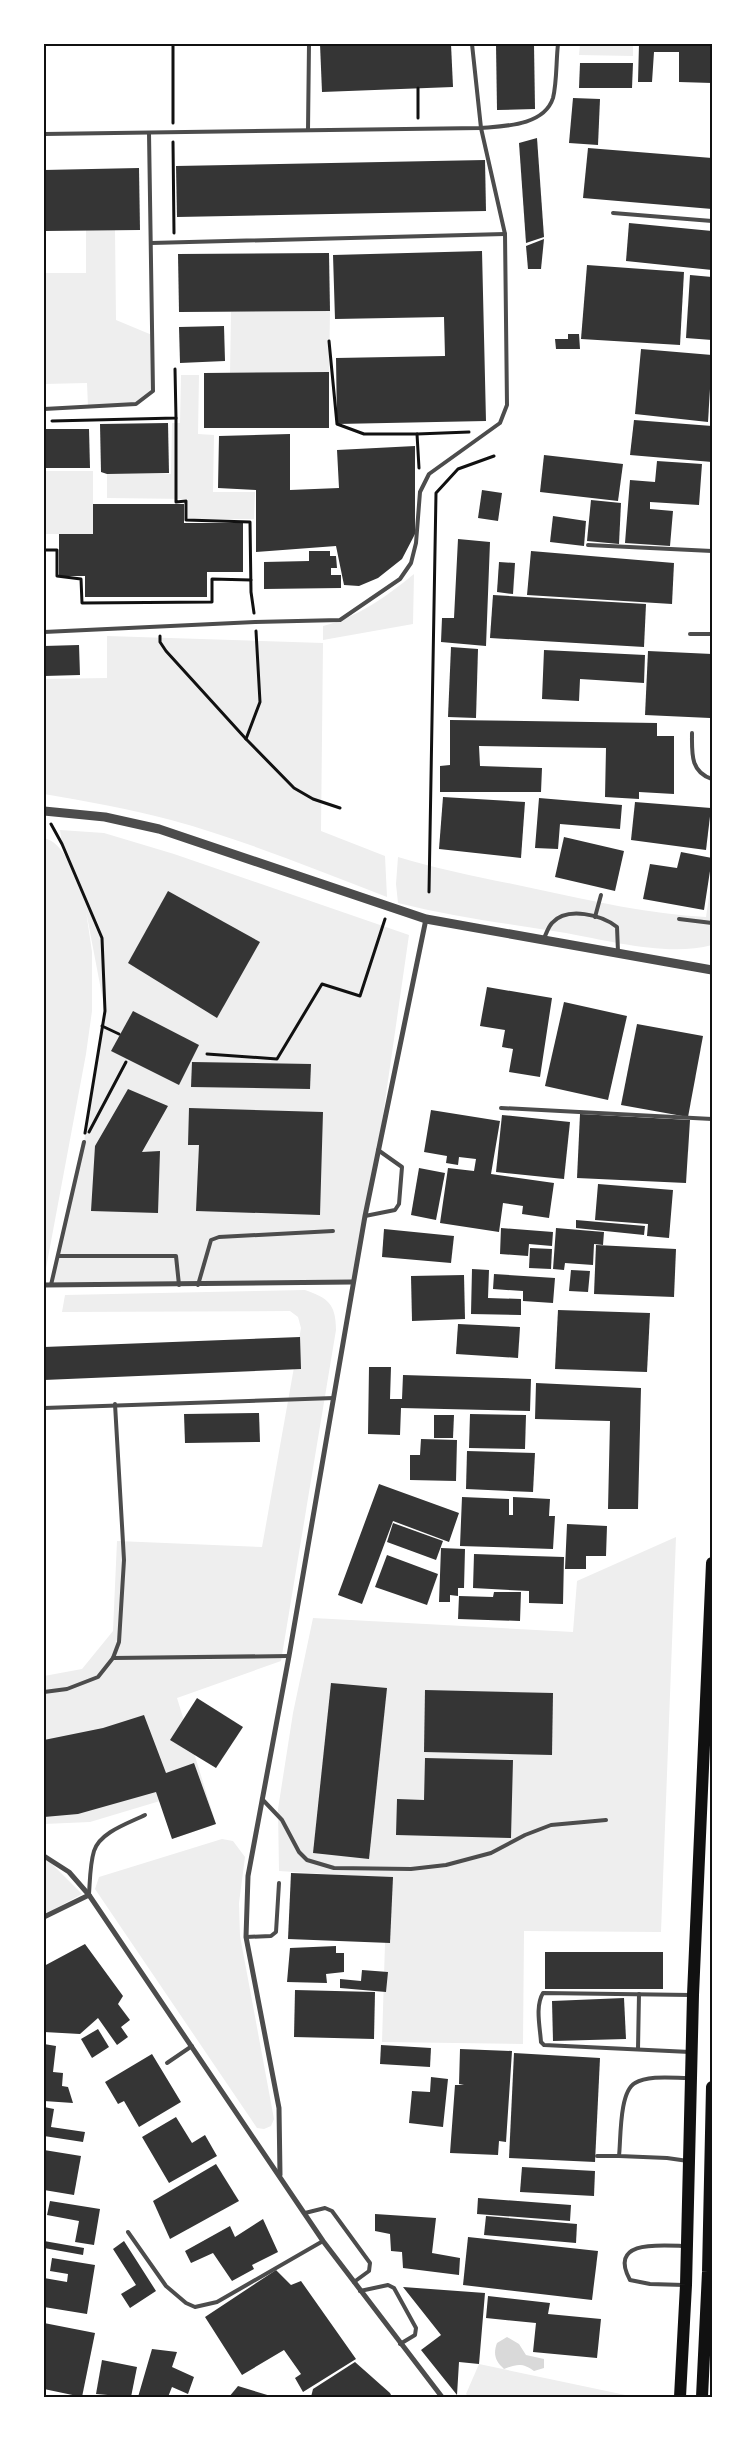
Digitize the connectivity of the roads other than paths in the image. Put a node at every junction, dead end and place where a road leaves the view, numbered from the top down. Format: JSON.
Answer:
{"nodes":[{"id":1,"x":309,"y":44,"type":"edge"},
{"id":2,"x":472,"y":44,"type":"edge"},
{"id":3,"x":558,"y":44,"type":"edge"},
{"id":4,"x":481,"y":128,"type":"junction"},
{"id":5,"x":308,"y":130,"type":"junction"},
{"id":6,"x":149,"y":133,"type":"junction"},
{"id":7,"x":44,"y":134,"type":"edge"},
{"id":8,"x":613,"y":213,"type":"dead end"},
{"id":9,"x":712,"y":221,"type":"edge"},
{"id":10,"x":504,"y":234,"type":"junction"},
{"id":11,"x":151,"y":243,"type":"junction"},
{"id":12,"x":44,"y":409,"type":"edge"},
{"id":13,"x":588,"y":545,"type":"dead end"},
{"id":14,"x":712,"y":550,"type":"edge"},
{"id":15,"x":44,"y":632,"type":"edge"},
{"id":16,"x":690,"y":634,"type":"dead end"},
{"id":17,"x":712,"y":634,"type":"edge"},
{"id":18,"x":692,"y":733,"type":"dead end"},
{"id":19,"x":712,"y":779,"type":"edge"},
{"id":20,"x":44,"y":810,"type":"edge"},
{"id":21,"x":601,"y":895,"type":"dead end"},
{"id":22,"x":595,"y":917,"type":"junction"},
{"id":23,"x":679,"y":918,"type":"dead end"},
{"id":24,"x":426,"y":919,"type":"junction"},
{"id":25,"x":712,"y":922,"type":"edge"},
{"id":26,"x":543,"y":940,"type":"junction"},
{"id":27,"x":618,"y":953,"type":"junction"},
{"id":28,"x":712,"y":970,"type":"edge"},
{"id":29,"x":500,"y":1108,"type":"dead end"},
{"id":30,"x":712,"y":1119,"type":"edge"},
{"id":31,"x":84,"y":1142,"type":"road end"},
{"id":32,"x":378,"y":1150,"type":"junction"},
{"id":33,"x":365,"y":1216,"type":"junction"},
{"id":34,"x":333,"y":1231,"type":"dead end"},
{"id":35,"x":59,"y":1256,"type":"junction"},
{"id":36,"x":352,"y":1282,"type":"junction"},
{"id":37,"x":44,"y":1285,"type":"edge"},
{"id":38,"x":51,"y":1285,"type":"junction"},
{"id":39,"x":180,"y":1285,"type":"junction"},
{"id":40,"x":198,"y":1285,"type":"junction"},
{"id":41,"x":334,"y":1398,"type":"junction"},
{"id":42,"x":115,"y":1404,"type":"junction"},
{"id":43,"x":44,"y":1408,"type":"edge"},
{"id":44,"x":712,"y":1563,"type":"edge"},
{"id":45,"x":289,"y":1656,"type":"junction"},
{"id":46,"x":113,"y":1658,"type":"junction"},
{"id":47,"x":44,"y":1692,"type":"edge"},
{"id":48,"x":262,"y":1798,"type":"junction"},
{"id":49,"x":145,"y":1815,"type":"dead end"},
{"id":50,"x":606,"y":1820,"type":"dead end"},
{"id":51,"x":44,"y":1856,"type":"edge"},
{"id":52,"x":279,"y":1883,"type":"dead end"},
{"id":53,"x":88,"y":1895,"type":"junction"},
{"id":54,"x":44,"y":1917,"type":"edge"},
{"id":55,"x":246,"y":1937,"type":"junction"},
{"id":56,"x":639,"y":1994,"type":"junction"},
{"id":57,"x":693,"y":1995,"type":"junction"},
{"id":58,"x":192,"y":2046,"type":"junction"},
{"id":59,"x":638,"y":2049,"type":"junction"},
{"id":60,"x":692,"y":2052,"type":"junction"},
{"id":61,"x":167,"y":2063,"type":"dead end"},
{"id":62,"x":691,"y":2078,"type":"junction"},
{"id":63,"x":712,"y":2087,"type":"edge"},
{"id":64,"x":712,"y":2103,"type":"edge"},
{"id":65,"x":597,"y":2156,"type":"dead end"},
{"id":66,"x":620,"y":2156,"type":"junction"},
{"id":67,"x":688,"y":2161,"type":"junction"},
{"id":68,"x":280,"y":2175,"type":"junction"},
{"id":69,"x":304,"y":2213,"type":"junction"},
{"id":70,"x":128,"y":2232,"type":"dead end"},
{"id":71,"x":323,"y":2242,"type":"junction"},
{"id":72,"x":687,"y":2246,"type":"junction"},
{"id":73,"x":710,"y":2272,"type":"edge"},
{"id":74,"x":354,"y":2282,"type":"junction"},
{"id":75,"x":686,"y":2285,"type":"junction"},
{"id":76,"x":360,"y":2291,"type":"junction"},
{"id":77,"x":400,"y":2344,"type":"junction"},
{"id":78,"x":442,"y":2397,"type":"edge"},
{"id":79,"x":680,"y":2397,"type":"edge"},
{"id":80,"x":702,"y":2397,"type":"edge"}],
"edges":[{"from":1,"to":5,"type":"lane"},
{"from":2,"to":4,"type":"lane"},
{"from":3,"to":4,"type":"lane"},
{"from":4,"to":5,"type":"lane"},
{"from":4,"to":10,"type":"lane"},
{"from":5,"to":6,"type":"lane"},
{"from":6,"to":7,"type":"lane"},
{"from":6,"to":11,"type":"lane"},
{"from":8,"to":9,"type":"lane"},
{"from":10,"to":11,"type":"lane"},
{"from":10,"to":15,"type":"lane"},
{"from":11,"to":12,"type":"lane"},
{"from":13,"to":14,"type":"lane"},
{"from":16,"to":17,"type":"lane"},
{"from":18,"to":19,"type":"lane"},
{"from":20,"to":24,"type":"street"},
{"from":21,"to":22,"type":"lane"},
{"from":22,"to":26,"type":"lane"},
{"from":22,"to":27,"type":"lane"},
{"from":23,"to":25,"type":"lane"},
{"from":24,"to":26,"type":"street"},
{"from":24,"to":32,"type":"street"},
{"from":26,"to":27,"type":"street"},
{"from":27,"to":28,"type":"street"},
{"from":29,"to":30,"type":"lane"},
{"from":31,"to":35,"type":"lane"},
{"from":32,"to":33,"type":"street"},
{"from":32,"to":33,"type":"lane"},
{"from":33,"to":36,"type":"street"},
{"from":34,"to":40,"type":"lane"},
{"from":35,"to":38,"type":"lane"},
{"from":35,"to":39,"type":"lane"},
{"from":36,"to":40,"type":"street"},
{"from":36,"to":41,"type":"street"},
{"from":37,"to":38,"type":"street"},
{"from":38,"to":39,"type":"street"},
{"from":39,"to":40,"type":"street"},
{"from":41,"to":42,"type":"lane"},
{"from":41,"to":45,"type":"street"},
{"from":42,"to":43,"type":"lane"},
{"from":42,"to":46,"type":"lane"},
{"from":44,"to":57,"type":"main road"},
{"from":45,"to":46,"type":"lane"},
{"from":45,"to":48,"type":"street"},
{"from":46,"to":47,"type":"lane"},
{"from":48,"to":50,"type":"lane"},
{"from":48,"to":55,"type":"street"},
{"from":49,"to":53,"type":"lane"},
{"from":51,"to":53,"type":"street"},
{"from":52,"to":55,"type":"lane"},
{"from":53,"to":54,"type":"street"},
{"from":53,"to":58,"type":"street"},
{"from":55,"to":68,"type":"street"},
{"from":56,"to":57,"type":"lane"},
{"from":56,"to":59,"type":"lane"},
{"from":56,"to":59,"type":"lane"},
{"from":57,"to":60,"type":"main road"},
{"from":58,"to":61,"type":"lane"},
{"from":58,"to":68,"type":"street"},
{"from":59,"to":60,"type":"lane"},
{"from":60,"to":62,"type":"main road"},
{"from":62,"to":66,"type":"lane"},
{"from":62,"to":67,"type":"main road"},
{"from":63,"to":64,"type":"main road"},
{"from":64,"to":73,"type":"main road"},
{"from":65,"to":66,"type":"lane"},
{"from":66,"to":67,"type":"lane"},
{"from":67,"to":72,"type":"main road"},
{"from":68,"to":69,"type":"street"},
{"from":69,"to":71,"type":"street"},
{"from":69,"to":74,"type":"lane"},
{"from":70,"to":71,"type":"lane"},
{"from":71,"to":74,"type":"street"},
{"from":72,"to":75,"type":"main road"},
{"from":72,"to":75,"type":"lane"},
{"from":73,"to":80,"type":"main road"},
{"from":74,"to":76,"type":"street"},
{"from":75,"to":79,"type":"main road"},
{"from":76,"to":77,"type":"street"},
{"from":76,"to":77,"type":"lane"},
{"from":77,"to":78,"type":"street"}]}
